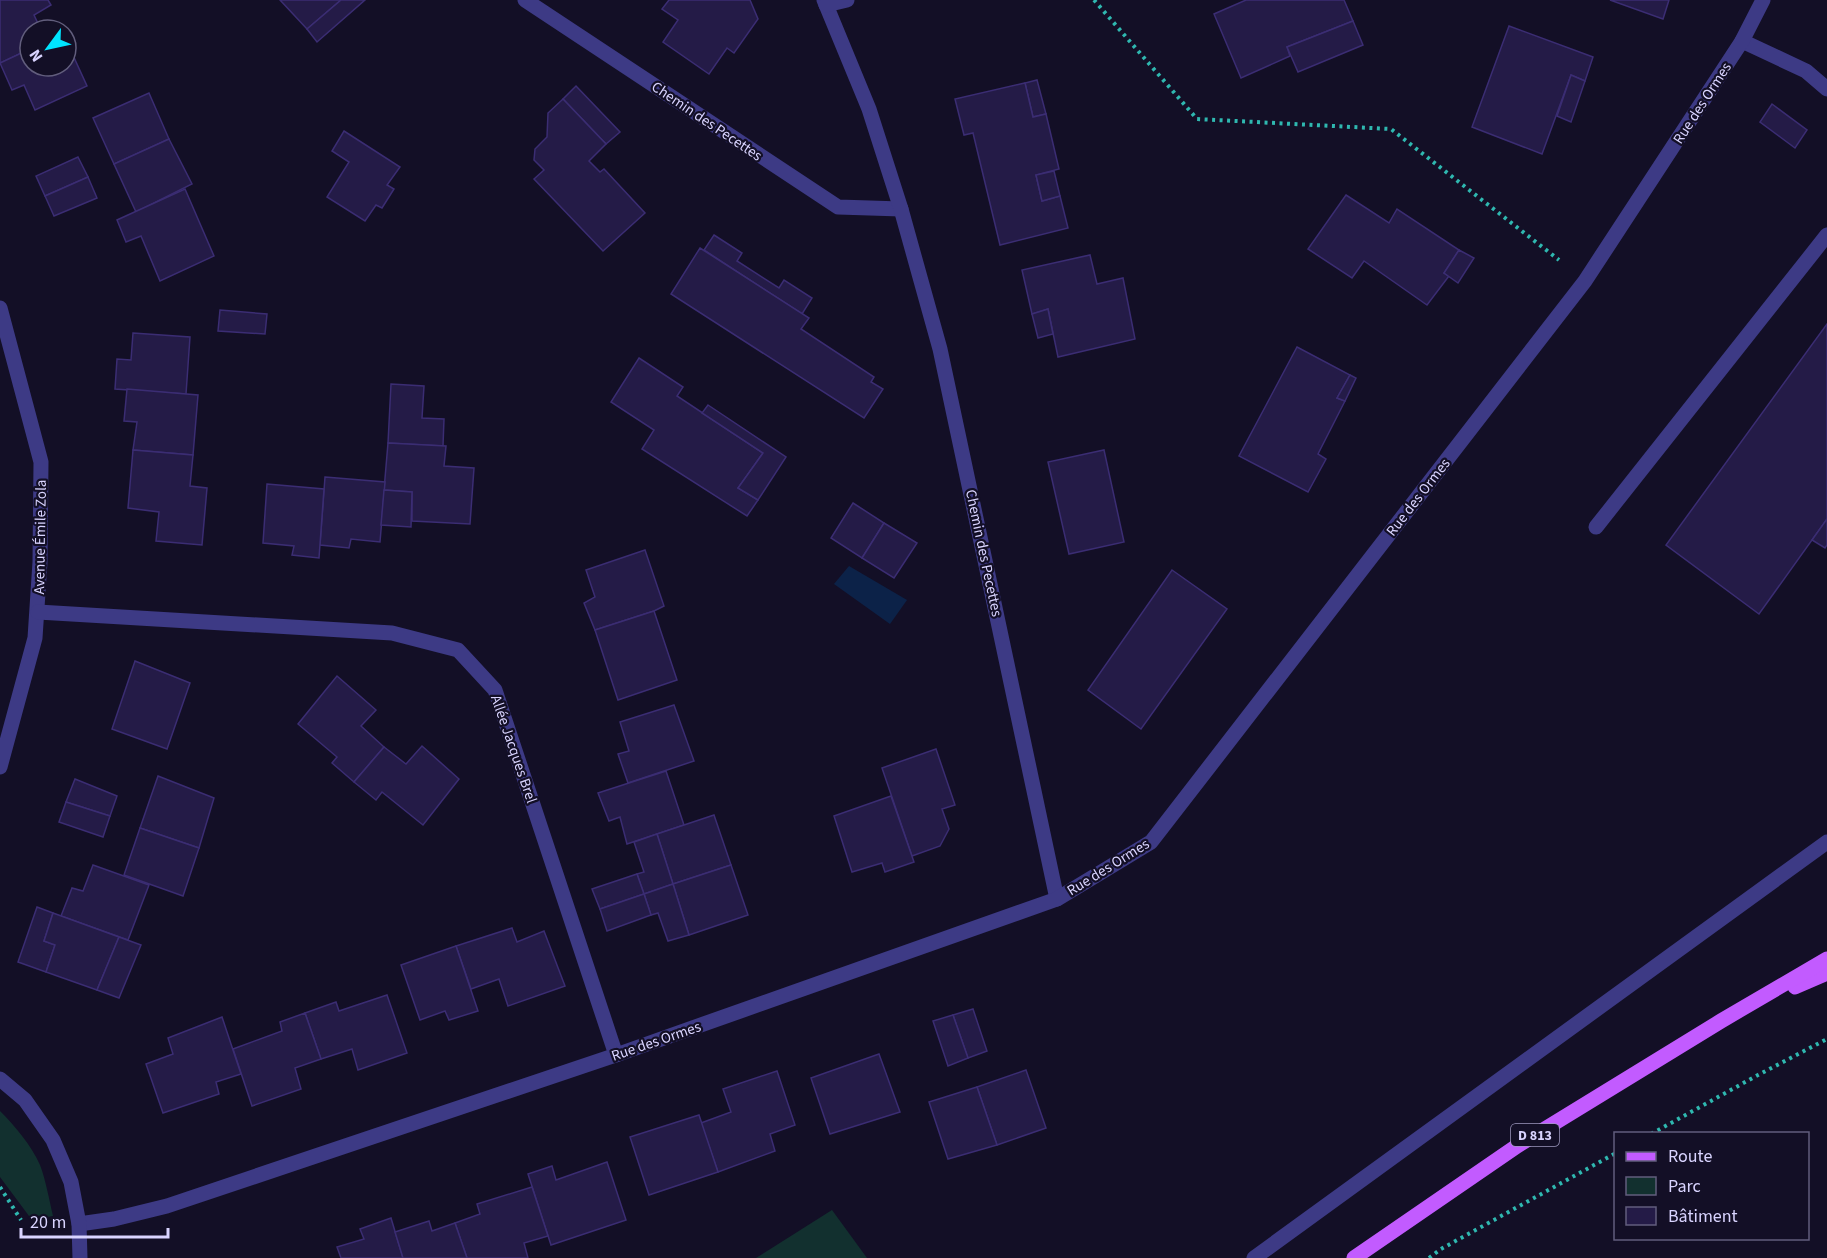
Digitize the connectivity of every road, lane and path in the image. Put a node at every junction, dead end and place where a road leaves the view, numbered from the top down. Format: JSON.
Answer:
{"nodes":[{"id":1,"x":525,"y":0,"type":"edge"},
{"id":2,"x":847,"y":0,"type":"edge"},
{"id":3,"x":1094,"y":0,"type":"edge"},
{"id":4,"x":1763,"y":0,"type":"edge"},
{"id":5,"x":825,"y":2,"type":"edge"},
{"id":6,"x":1742,"y":41,"type":"junction"},
{"id":7,"x":1827,"y":89,"type":"edge"},
{"id":8,"x":901,"y":209,"type":"junction"},
{"id":9,"x":1827,"y":235,"type":"edge"},
{"id":10,"x":1585,"y":281,"type":"junction"},
{"id":11,"x":0,"y":308,"type":"edge"},
{"id":12,"x":1596,"y":527,"type":"dead end"},
{"id":13,"x":38,"y":612,"type":"junction"},
{"id":14,"x":0,"y":766,"type":"edge"},
{"id":15,"x":1827,"y":842,"type":"edge"},
{"id":16,"x":1057,"y":899,"type":"junction"},
{"id":17,"x":1827,"y":959,"type":"edge"},
{"id":18,"x":1827,"y":973,"type":"edge"},
{"id":19,"x":1721,"y":1021,"type":"junction"},
{"id":20,"x":1827,"y":1040,"type":"edge"},
{"id":21,"x":616,"y":1055,"type":"junction"},
{"id":22,"x":0,"y":1079,"type":"edge"},
{"id":23,"x":1655,"y":1132,"type":"edge"},
{"id":24,"x":1614,"y":1154,"type":"edge"},
{"id":25,"x":0,"y":1187,"type":"edge"},
{"id":26,"x":21,"y":1220,"type":"dead end"},
{"id":27,"x":79,"y":1224,"type":"junction"},
{"id":28,"x":80,"y":1258,"type":"edge"},
{"id":29,"x":1254,"y":1258,"type":"edge"},
{"id":30,"x":1354,"y":1258,"type":"edge"},
{"id":31,"x":1429,"y":1258,"type":"edge"}],
"edges":[{"from":1,"to":8,"type":"street","name":"Chemin des Pecettes"},
{"from":2,"to":5,"type":"street"},
{"from":3,"to":10,"type":"path"},
{"from":4,"to":6,"type":"street","name":"Rue des Ormes"},
{"from":5,"to":8,"type":"street","name":"Chemin des Pecettes"},
{"from":6,"to":7,"type":"street"},
{"from":6,"to":10,"type":"street","name":"Rue des Ormes"},
{"from":8,"to":16,"type":"street","name":"Chemin des Pecettes"},
{"from":9,"to":12,"type":"street"},
{"from":10,"to":16,"type":"street","name":"Rue des Ormes"},
{"from":11,"to":13,"type":"street","name":"Avenue Émile Zola"},
{"from":13,"to":14,"type":"street","name":"Avenue Émile Zola"},
{"from":13,"to":21,"type":"street","name":"Allée Jacques Brel"},
{"from":15,"to":29,"type":"street"},
{"from":16,"to":21,"type":"street","name":"Rue des Ormes"},
{"from":17,"to":19,"type":"main road","number":"D 813"},
{"from":18,"to":19,"type":"main road","number":"D 813"},
{"from":19,"to":30,"type":"main road","number":"D 813"},
{"from":20,"to":23,"type":"path"},
{"from":21,"to":27,"type":"street","name":"Rue des Ormes"},
{"from":22,"to":27,"type":"street"},
{"from":24,"to":31,"type":"path"},
{"from":25,"to":26,"type":"path"},
{"from":27,"to":28,"type":"street"}]}
